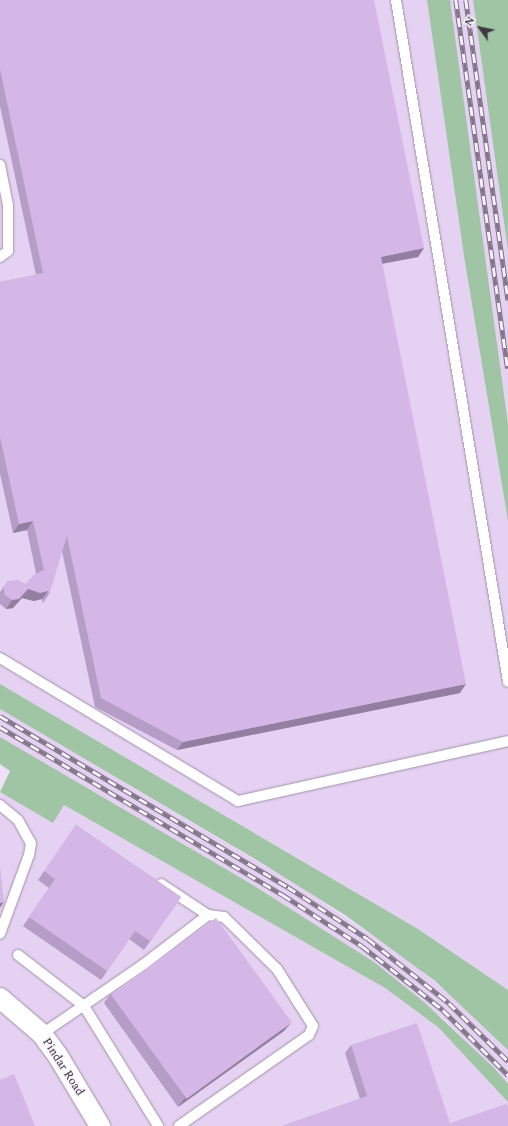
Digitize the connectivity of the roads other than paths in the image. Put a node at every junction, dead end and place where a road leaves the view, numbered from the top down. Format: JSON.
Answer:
{"nodes":[{"id":1,"x":396,"y":0,"type":"edge"},
{"id":2,"x":0,"y":166,"type":"edge"},
{"id":3,"x":0,"y":257,"type":"edge"},
{"id":4,"x":0,"y":658,"type":"edge"},
{"id":5,"x":508,"y":682,"type":"edge"},
{"id":6,"x":508,"y":741,"type":"edge"},
{"id":7,"x":0,"y":805,"type":"edge"},
{"id":8,"x":155,"y":880,"type":"edge"},
{"id":9,"x":208,"y":915,"type":"junction"},
{"id":10,"x":0,"y":934,"type":"edge"},
{"id":11,"x":18,"y":955,"type":"dead end"},
{"id":12,"x":0,"y":998,"type":"edge"},
{"id":13,"x":84,"y":1006,"type":"junction"},
{"id":14,"x":42,"y":1034,"type":"junction"},
{"id":15,"x":100,"y":1126,"type":"edge"},
{"id":16,"x":158,"y":1126,"type":"edge"},
{"id":17,"x":179,"y":1126,"type":"edge"}],
"edges":[{"from":1,"to":5,"type":"lane"},
{"from":2,"to":3,"type":"lane"},
{"from":4,"to":6,"type":"lane"},
{"from":7,"to":10,"type":"lane"},
{"from":8,"to":9,"type":"lane"},
{"from":9,"to":13,"type":"lane"},
{"from":9,"to":17,"type":"lane"},
{"from":11,"to":13,"type":"lane"},
{"from":12,"to":14,"type":"street","name":"Pindar Road"},
{"from":13,"to":14,"type":"lane"},
{"from":13,"to":16,"type":"lane"},
{"from":14,"to":15,"type":"street","name":"Pindar Road"}]}
